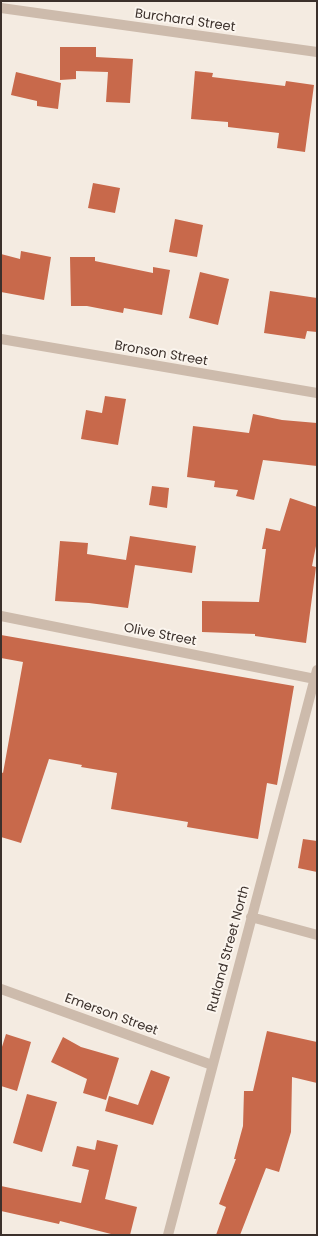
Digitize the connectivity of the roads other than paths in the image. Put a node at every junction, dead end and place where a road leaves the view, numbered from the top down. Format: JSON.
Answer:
{"nodes":[{"id":1,"x":1,"y":8,"type":"edge"},
{"id":2,"x":317,"y":52,"type":"edge"},
{"id":3,"x":1,"y":339,"type":"edge"},
{"id":4,"x":317,"y":393,"type":"edge"},
{"id":5,"x":1,"y":616,"type":"edge"},
{"id":6,"x":316,"y":675,"type":"edge"},
{"id":7,"x":251,"y":917,"type":"junction"},
{"id":8,"x":317,"y":936,"type":"edge"},
{"id":9,"x":1,"y":989,"type":"edge"},
{"id":10,"x":212,"y":1065,"type":"junction"},
{"id":11,"x":168,"y":1235,"type":"edge"}],
"edges":[{"from":1,"to":2,"type":"street","name":"Burchard Street"},
{"from":3,"to":4,"type":"street","name":"Bronson Street"},
{"from":5,"to":6,"type":"street","name":"Olive Street"},
{"from":6,"to":7,"type":"street","name":"Rutland Street North"},
{"from":7,"to":8,"type":"street"},
{"from":7,"to":10,"type":"street","name":"Rutland Street North"},
{"from":9,"to":10,"type":"street","name":"Emerson Street"},
{"from":10,"to":11,"type":"street","name":"Rutland Street North"}]}
